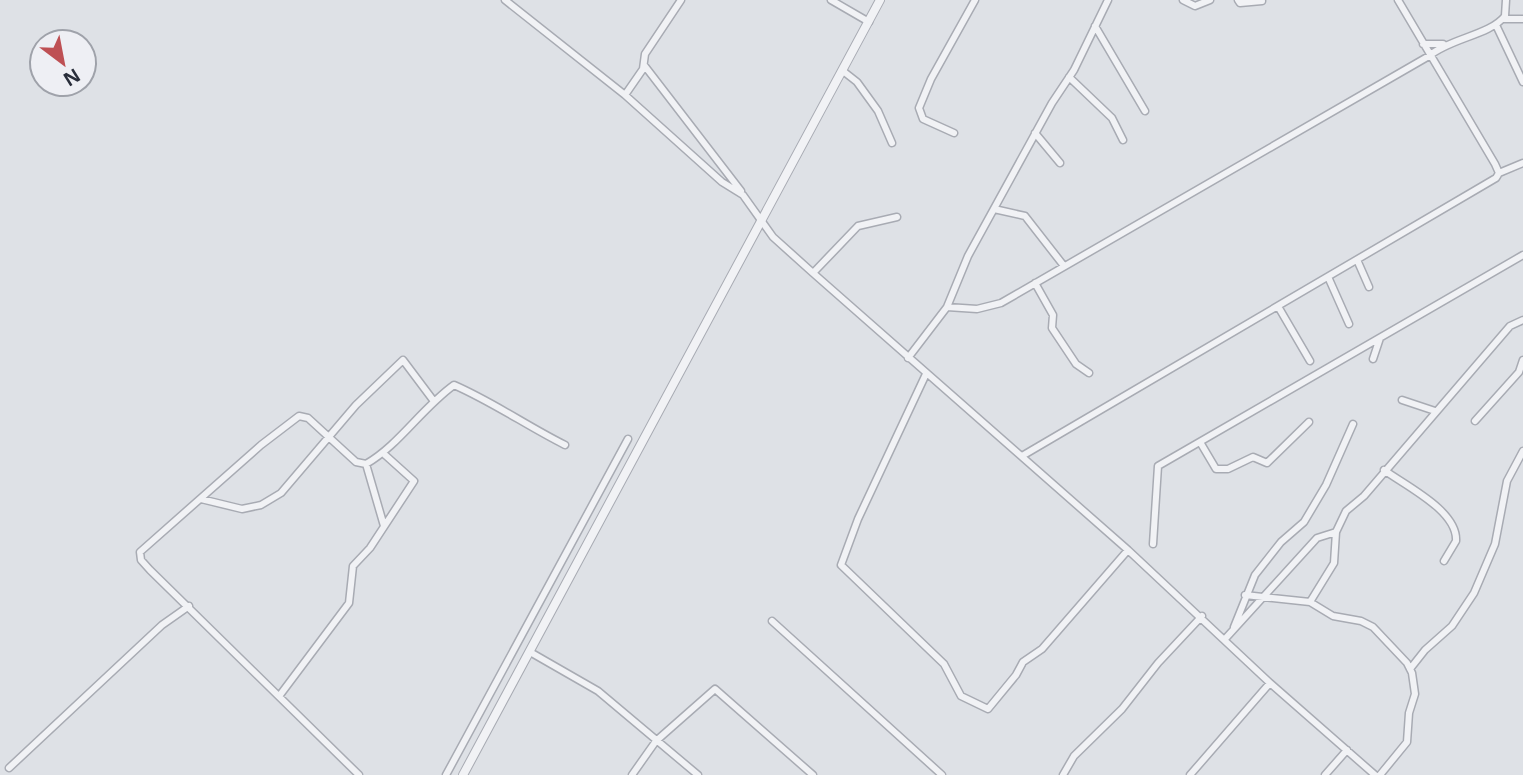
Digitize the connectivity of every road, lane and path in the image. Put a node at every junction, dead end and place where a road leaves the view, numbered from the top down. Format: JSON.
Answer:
{"nodes":[{"id":1,"x":505,"y":0,"type":"edge"},
{"id":2,"x":681,"y":0,"type":"edge"},
{"id":3,"x":831,"y":0,"type":"edge"},
{"id":4,"x":880,"y":0,"type":"edge"},
{"id":5,"x":975,"y":0,"type":"edge"},
{"id":6,"x":1108,"y":0,"type":"edge"},
{"id":7,"x":1183,"y":0,"type":"edge"},
{"id":8,"x":1210,"y":0,"type":"edge"},
{"id":9,"x":1238,"y":0,"type":"edge"},
{"id":10,"x":1398,"y":0,"type":"edge"},
{"id":11,"x":1506,"y":0,"type":"edge"},
{"id":12,"x":1262,"y":1,"type":"edge"},
{"id":13,"x":1504,"y":19,"type":"junction"},
{"id":14,"x":1523,"y":19,"type":"edge"},
{"id":15,"x":869,"y":22,"type":"junction"},
{"id":16,"x":1496,"y":25,"type":"junction"},
{"id":17,"x":1095,"y":26,"type":"junction"},
{"id":18,"x":1423,"y":44,"type":"junction"},
{"id":19,"x":1443,"y":44,"type":"junction"},
{"id":20,"x":1429,"y":56,"type":"junction"},
{"id":21,"x":644,"y":65,"type":"junction"},
{"id":22,"x":843,"y":71,"type":"junction"},
{"id":23,"x":1069,"y":77,"type":"junction"},
{"id":24,"x":1523,"y":82,"type":"edge"},
{"id":25,"x":625,"y":95,"type":"junction"},
{"id":26,"x":1145,"y":111,"type":"dead end"},
{"id":27,"x":954,"y":133,"type":"dead end"},
{"id":28,"x":1035,"y":133,"type":"junction"},
{"id":29,"x":1123,"y":140,"type":"dead end"},
{"id":30,"x":892,"y":143,"type":"dead end"},
{"id":31,"x":1060,"y":163,"type":"dead end"},
{"id":32,"x":1523,"y":163,"type":"edge"},
{"id":33,"x":1499,"y":173,"type":"junction"},
{"id":34,"x":743,"y":195,"type":"junction"},
{"id":35,"x":994,"y":209,"type":"junction"},
{"id":36,"x":762,"y":217,"type":"junction"},
{"id":37,"x":897,"y":217,"type":"dead end"},
{"id":38,"x":1523,"y":255,"type":"edge"},
{"id":39,"x":1358,"y":261,"type":"junction"},
{"id":40,"x":1064,"y":266,"type":"junction"},
{"id":41,"x":813,"y":273,"type":"junction"},
{"id":42,"x":1329,"y":279,"type":"junction"},
{"id":43,"x":1035,"y":283,"type":"junction"},
{"id":44,"x":1369,"y":287,"type":"dead end"},
{"id":45,"x":947,"y":307,"type":"junction"},
{"id":46,"x":1279,"y":308,"type":"junction"},
{"id":47,"x":1523,"y":320,"type":"edge"},
{"id":48,"x":1349,"y":324,"type":"dead end"},
{"id":49,"x":1380,"y":338,"type":"junction"},
{"id":50,"x":908,"y":358,"type":"junction"},
{"id":51,"x":1373,"y":359,"type":"dead end"},
{"id":52,"x":1523,"y":360,"type":"edge"},
{"id":53,"x":1310,"y":361,"type":"dead end"},
{"id":54,"x":1089,"y":373,"type":"dead end"},
{"id":55,"x":926,"y":374,"type":"junction"},
{"id":56,"x":433,"y":400,"type":"junction"},
{"id":57,"x":1402,"y":400,"type":"dead end"},
{"id":58,"x":1436,"y":411,"type":"junction"},
{"id":59,"x":1475,"y":421,"type":"dead end"},
{"id":60,"x":1310,"y":422,"type":"dead end"},
{"id":61,"x":1353,"y":424,"type":"dead end"},
{"id":62,"x":628,"y":439,"type":"dead end"},
{"id":63,"x":328,"y":440,"type":"junction"},
{"id":64,"x":1200,"y":442,"type":"junction"},
{"id":65,"x":565,"y":445,"type":"dead end"},
{"id":66,"x":1523,"y":452,"type":"edge"},
{"id":67,"x":384,"y":454,"type":"junction"},
{"id":68,"x":1022,"y":456,"type":"junction"},
{"id":69,"x":366,"y":464,"type":"junction"},
{"id":70,"x":1384,"y":470,"type":"junction"},
{"id":71,"x":201,"y":499,"type":"junction"},
{"id":72,"x":384,"y":526,"type":"junction"},
{"id":73,"x":1336,"y":532,"type":"junction"},
{"id":74,"x":1153,"y":544,"type":"dead end"},
{"id":75,"x":1128,"y":550,"type":"junction"},
{"id":76,"x":1444,"y":561,"type":"dead end"},
{"id":77,"x":1245,"y":595,"type":"junction"},
{"id":78,"x":1263,"y":596,"type":"junction"},
{"id":79,"x":1310,"y":602,"type":"junction"},
{"id":80,"x":188,"y":606,"type":"junction"},
{"id":81,"x":1202,"y":617,"type":"junction"},
{"id":82,"x":772,"y":621,"type":"dead end"},
{"id":83,"x":1234,"y":629,"type":"junction"},
{"id":84,"x":1225,"y":639,"type":"junction"},
{"id":85,"x":530,"y":652,"type":"junction"},
{"id":86,"x":1410,"y":669,"type":"junction"},
{"id":87,"x":1270,"y":683,"type":"junction"},
{"id":88,"x":280,"y":695,"type":"junction"},
{"id":89,"x":656,"y":741,"type":"junction"},
{"id":90,"x":1347,"y":750,"type":"junction"},
{"id":91,"x":9,"y":768,"type":"dead end"},
{"id":92,"x":359,"y":775,"type":"edge"},
{"id":93,"x":446,"y":775,"type":"edge"},
{"id":94,"x":463,"y":775,"type":"edge"},
{"id":95,"x":632,"y":775,"type":"edge"},
{"id":96,"x":698,"y":775,"type":"edge"},
{"id":97,"x":813,"y":775,"type":"edge"},
{"id":98,"x":942,"y":775,"type":"edge"},
{"id":99,"x":1063,"y":775,"type":"edge"},
{"id":100,"x":1190,"y":775,"type":"edge"},
{"id":101,"x":1325,"y":775,"type":"edge"},
{"id":102,"x":1378,"y":775,"type":"edge"}],
"edges":[{"from":1,"to":25,"type":"street"},
{"from":2,"to":21,"type":"street"},
{"from":3,"to":15,"type":"street"},
{"from":4,"to":15,"type":"street"},
{"from":5,"to":27,"type":"street"},
{"from":6,"to":17,"type":"street"},
{"from":7,"to":8,"type":"street"},
{"from":9,"to":12,"type":"street"},
{"from":10,"to":18,"type":"street"},
{"from":11,"to":13,"type":"street"},
{"from":13,"to":14,"type":"street"},
{"from":13,"to":16,"type":"street"},
{"from":15,"to":22,"type":"street"},
{"from":16,"to":19,"type":"street"},
{"from":16,"to":24,"type":"street"},
{"from":17,"to":23,"type":"street"},
{"from":17,"to":26,"type":"street"},
{"from":18,"to":19,"type":"street"},
{"from":18,"to":20,"type":"street"},
{"from":19,"to":20,"type":"street"},
{"from":20,"to":33,"type":"street"},
{"from":20,"to":40,"type":"street"},
{"from":21,"to":25,"type":"street"},
{"from":21,"to":34,"type":"street"},
{"from":22,"to":30,"type":"street"},
{"from":22,"to":36,"type":"street"},
{"from":23,"to":28,"type":"street"},
{"from":23,"to":29,"type":"street"},
{"from":25,"to":34,"type":"street"},
{"from":28,"to":31,"type":"street"},
{"from":28,"to":35,"type":"street"},
{"from":32,"to":33,"type":"street"},
{"from":33,"to":39,"type":"street"},
{"from":34,"to":36,"type":"street"},
{"from":35,"to":40,"type":"street"},
{"from":35,"to":45,"type":"street"},
{"from":36,"to":41,"type":"street"},
{"from":36,"to":85,"type":"street"},
{"from":37,"to":41,"type":"street"},
{"from":38,"to":49,"type":"street"},
{"from":39,"to":42,"type":"street"},
{"from":39,"to":44,"type":"street"},
{"from":40,"to":43,"type":"street"},
{"from":41,"to":50,"type":"street"},
{"from":42,"to":46,"type":"street"},
{"from":42,"to":48,"type":"street"},
{"from":43,"to":45,"type":"street"},
{"from":43,"to":54,"type":"street"},
{"from":45,"to":50,"type":"street"},
{"from":46,"to":53,"type":"street"},
{"from":46,"to":68,"type":"street"},
{"from":47,"to":58,"type":"street"},
{"from":49,"to":51,"type":"street"},
{"from":49,"to":64,"type":"street"},
{"from":50,"to":55,"type":"street"},
{"from":52,"to":59,"type":"street"},
{"from":55,"to":68,"type":"street"},
{"from":55,"to":75,"type":"street"},
{"from":56,"to":63,"type":"street"},
{"from":56,"to":65,"type":"street"},
{"from":56,"to":67,"type":"street"},
{"from":57,"to":58,"type":"street"},
{"from":58,"to":70,"type":"street"},
{"from":60,"to":64,"type":"street"},
{"from":61,"to":77,"type":"street"},
{"from":62,"to":93,"type":"street"},
{"from":63,"to":69,"type":"street"},
{"from":63,"to":71,"type":"street"},
{"from":63,"to":71,"type":"street"},
{"from":64,"to":74,"type":"street"},
{"from":66,"to":86,"type":"street"},
{"from":67,"to":69,"type":"street"},
{"from":67,"to":72,"type":"street"},
{"from":68,"to":75,"type":"street"},
{"from":69,"to":72,"type":"street"},
{"from":70,"to":73,"type":"street"},
{"from":70,"to":76,"type":"street"},
{"from":71,"to":80,"type":"street"},
{"from":72,"to":88,"type":"street"},
{"from":73,"to":78,"type":"street"},
{"from":73,"to":79,"type":"street"},
{"from":75,"to":81,"type":"street"},
{"from":77,"to":78,"type":"street"},
{"from":77,"to":83,"type":"street"},
{"from":78,"to":79,"type":"street"},
{"from":78,"to":83,"type":"street"},
{"from":79,"to":86,"type":"street"},
{"from":80,"to":88,"type":"street"},
{"from":80,"to":91,"type":"street"},
{"from":81,"to":84,"type":"street"},
{"from":81,"to":99,"type":"street"},
{"from":82,"to":98,"type":"street"},
{"from":83,"to":84,"type":"street"},
{"from":84,"to":87,"type":"street"},
{"from":85,"to":89,"type":"street"},
{"from":85,"to":94,"type":"street"},
{"from":86,"to":102,"type":"street"},
{"from":87,"to":90,"type":"street"},
{"from":87,"to":100,"type":"street"},
{"from":88,"to":92,"type":"street"},
{"from":89,"to":95,"type":"street"},
{"from":89,"to":96,"type":"street"},
{"from":89,"to":97,"type":"street"},
{"from":90,"to":101,"type":"street"},
{"from":90,"to":102,"type":"street"}]}
